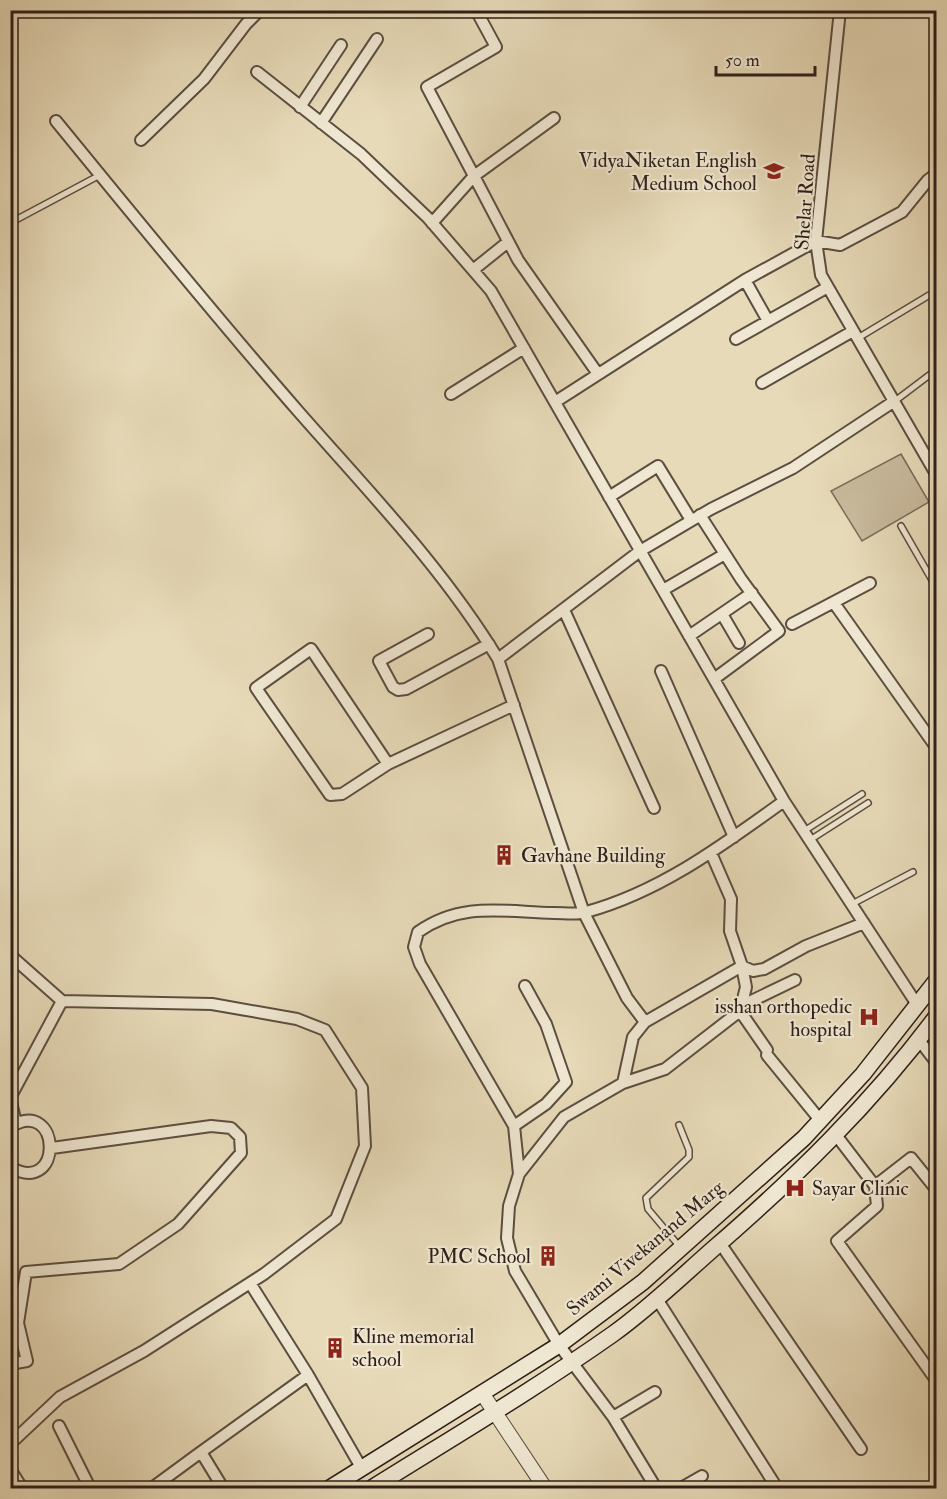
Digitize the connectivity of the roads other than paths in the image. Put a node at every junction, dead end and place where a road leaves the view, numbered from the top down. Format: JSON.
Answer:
{"nodes":[{"id":1,"x":260,"y":10,"type":"edge"},
{"id":2,"x":476,"y":10,"type":"edge"},
{"id":3,"x":840,"y":10,"type":"edge"},
{"id":4,"x":376,"y":39,"type":"dead end"},
{"id":5,"x":341,"y":45,"type":"dead end"},
{"id":6,"x":257,"y":72,"type":"dead end"},
{"id":7,"x":300,"y":107,"type":"junction"},
{"id":8,"x":554,"y":118,"type":"dead end"},
{"id":9,"x":56,"y":121,"type":"dead end"},
{"id":10,"x":321,"y":123,"type":"junction"},
{"id":11,"x":141,"y":140,"type":"dead end"},
{"id":12,"x":936,"y":174,"type":"edge"},
{"id":13,"x":100,"y":175,"type":"junction"},
{"id":14,"x":474,"y":176,"type":"junction"},
{"id":15,"x":10,"y":223,"type":"edge"},
{"id":16,"x":432,"y":223,"type":"junction"},
{"id":17,"x":816,"y":241,"type":"junction"},
{"id":18,"x":508,"y":242,"type":"junction"},
{"id":19,"x":473,"y":270,"type":"junction"},
{"id":20,"x":745,"y":280,"type":"junction"},
{"id":21,"x":828,"y":287,"type":"junction"},
{"id":22,"x":936,"y":291,"type":"edge"},
{"id":23,"x":768,"y":321,"type":"junction"},
{"id":24,"x":855,"y":334,"type":"junction"},
{"id":25,"x":736,"y":339,"type":"dead end"},
{"id":26,"x":524,"y":348,"type":"junction"},
{"id":27,"x":936,"y":370,"type":"edge"},
{"id":28,"x":598,"y":374,"type":"junction"},
{"id":29,"x":762,"y":383,"type":"dead end"},
{"id":30,"x":451,"y":394,"type":"dead end"},
{"id":31,"x":555,"y":402,"type":"junction"},
{"id":32,"x":893,"y":402,"type":"junction"},
{"id":33,"x":933,"y":461,"type":"edge"},
{"id":34,"x":936,"y":474,"type":"edge"},
{"id":35,"x":609,"y":497,"type":"junction"},
{"id":36,"x":695,"y":517,"type":"junction"},
{"id":37,"x":901,"y":526,"type":"dead end"},
{"id":38,"x":640,"y":551,"type":"junction"},
{"id":39,"x":724,"y":554,"type":"junction"},
{"id":40,"x":870,"y":583,"type":"dead end"},
{"id":41,"x":936,"y":587,"type":"edge"},
{"id":42,"x":663,"y":590,"type":"junction"},
{"id":43,"x":752,"y":593,"type":"junction"},
{"id":44,"x":834,"y":603,"type":"junction"},
{"id":45,"x":564,"y":610,"type":"junction"},
{"id":46,"x":722,"y":614,"type":"junction"},
{"id":47,"x":792,"y":624,"type":"dead end"},
{"id":48,"x":428,"y":634,"type":"dead end"},
{"id":49,"x":689,"y":636,"type":"junction"},
{"id":50,"x":739,"y":643,"type":"dead end"},
{"id":51,"x":489,"y":644,"type":"junction"},
{"id":52,"x":498,"y":659,"type":"junction"},
{"id":53,"x":661,"y":671,"type":"dead end"},
{"id":54,"x":714,"y":679,"type":"junction"},
{"id":55,"x":514,"y":705,"type":"junction"},
{"id":56,"x":936,"y":747,"type":"edge"},
{"id":57,"x":388,"y":764,"type":"junction"},
{"id":58,"x":862,"y":794,"type":"dead end"},
{"id":59,"x":784,"y":801,"type":"junction"},
{"id":60,"x":868,"y":803,"type":"dead end"},
{"id":61,"x":654,"y":808,"type":"dead end"},
{"id":62,"x":807,"y":836,"type":"junction"},
{"id":63,"x":734,"y":837,"type":"junction"},
{"id":64,"x":711,"y":853,"type":"junction"},
{"id":65,"x":913,"y":872,"type":"dead end"},
{"id":66,"x":852,"y":904,"type":"junction"},
{"id":67,"x":584,"y":913,"type":"junction"},
{"id":68,"x":864,"y":922,"type":"junction"},
{"id":69,"x":10,"y":955,"type":"edge"},
{"id":70,"x":742,"y":966,"type":"junction"},
{"id":71,"x":795,"y":980,"type":"dead end"},
{"id":72,"x":936,"y":981,"type":"edge"},
{"id":73,"x":525,"y":986,"type":"dead end"},
{"id":74,"x":62,"y":1001,"type":"junction"},
{"id":75,"x":918,"y":1006,"type":"junction"},
{"id":76,"x":742,"y":1008,"type":"junction"},
{"id":77,"x":936,"y":1017,"type":"edge"},
{"id":78,"x":645,"y":1022,"type":"junction"},
{"id":79,"x":919,"y":1040,"type":"junction"},
{"id":80,"x":936,"y":1062,"type":"edge"},
{"id":81,"x":622,"y":1083,"type":"junction"},
{"id":82,"x":10,"y":1098,"type":"edge"},
{"id":83,"x":820,"y":1120,"type":"junction"},
{"id":84,"x":13,"y":1125,"type":"edge"},
{"id":85,"x":679,"y":1125,"type":"dead end"},
{"id":86,"x":514,"y":1126,"type":"junction"},
{"id":87,"x":836,"y":1135,"type":"junction"},
{"id":88,"x":52,"y":1148,"type":"junction"},
{"id":89,"x":10,"y":1167,"type":"edge"},
{"id":90,"x":519,"y":1174,"type":"junction"},
{"id":91,"x":875,"y":1186,"type":"junction"},
{"id":92,"x":936,"y":1189,"type":"edge"},
{"id":93,"x":720,"y":1243,"type":"junction"},
{"id":94,"x":681,"y":1249,"type":"junction"},
{"id":95,"x":250,"y":1283,"type":"junction"},
{"id":96,"x":657,"y":1299,"type":"junction"},
{"id":97,"x":559,"y":1345,"type":"junction"},
{"id":98,"x":572,"y":1361,"type":"junction"},
{"id":99,"x":10,"y":1364,"type":"edge"},
{"id":100,"x":308,"y":1375,"type":"junction"},
{"id":101,"x":936,"y":1380,"type":"edge"},
{"id":102,"x":655,"y":1392,"type":"dead end"},
{"id":103,"x":482,"y":1393,"type":"junction"},
{"id":104,"x":494,"y":1412,"type":"junction"},
{"id":105,"x":613,"y":1417,"type":"junction"},
{"id":106,"x":59,"y":1426,"type":"dead end"},
{"id":107,"x":10,"y":1444,"type":"edge"},
{"id":108,"x":861,"y":1449,"type":"dead end"},
{"id":109,"x":201,"y":1452,"type":"junction"},
{"id":110,"x":10,"y":1469,"type":"edge"},
{"id":111,"x":362,"y":1469,"type":"junction"},
{"id":112,"x":702,"y":1476,"type":"dead end"},
{"id":113,"x":22,"y":1488,"type":"edge"},
{"id":114,"x":90,"y":1488,"type":"edge"},
{"id":115,"x":152,"y":1488,"type":"edge"},
{"id":116,"x":223,"y":1488,"type":"edge"},
{"id":117,"x":330,"y":1488,"type":"edge"},
{"id":118,"x":372,"y":1488,"type":"edge"},
{"id":119,"x":545,"y":1488,"type":"edge"},
{"id":120,"x":656,"y":1488,"type":"edge"},
{"id":121,"x":681,"y":1488,"type":"edge"},
{"id":122,"x":777,"y":1488,"type":"edge"}],
"edges":[{"from":1,"to":11,"type":"street"},
{"from":2,"to":14,"type":"street"},
{"from":3,"to":17,"type":"street","name":"Shelar Road"},
{"from":4,"to":10,"type":"street"},
{"from":5,"to":7,"type":"street"},
{"from":6,"to":7,"type":"street"},
{"from":7,"to":10,"type":"street"},
{"from":8,"to":14,"type":"street"},
{"from":9,"to":13,"type":"street"},
{"from":10,"to":16,"type":"street"},
{"from":12,"to":17,"type":"street"},
{"from":13,"to":15,"type":"lane"},
{"from":13,"to":51,"type":"street"},
{"from":14,"to":16,"type":"street"},
{"from":14,"to":18,"type":"street"},
{"from":16,"to":19,"type":"street"},
{"from":17,"to":20,"type":"street"},
{"from":17,"to":21,"type":"street","name":"Shelar Road"},
{"from":18,"to":19,"type":"street"},
{"from":18,"to":28,"type":"street"},
{"from":19,"to":26,"type":"street"},
{"from":20,"to":23,"type":"street"},
{"from":20,"to":28,"type":"street"},
{"from":21,"to":23,"type":"street"},
{"from":21,"to":24,"type":"street","name":"Shelar Road"},
{"from":22,"to":24,"type":"lane"},
{"from":23,"to":25,"type":"street"},
{"from":24,"to":29,"type":"street"},
{"from":24,"to":32,"type":"street","name":"Shelar Road"},
{"from":26,"to":30,"type":"street"},
{"from":26,"to":31,"type":"street"},
{"from":27,"to":32,"type":"lane"},
{"from":28,"to":31,"type":"street"},
{"from":31,"to":35,"type":"street"},
{"from":32,"to":33,"type":"street","name":"Shelar Road"},
{"from":32,"to":36,"type":"street"},
{"from":33,"to":34,"type":"street","name":"Shelar Road"},
{"from":35,"to":36,"type":"street"},
{"from":35,"to":38,"type":"street"},
{"from":36,"to":38,"type":"street"},
{"from":36,"to":39,"type":"street"},
{"from":37,"to":41,"type":"lane"},
{"from":38,"to":42,"type":"street"},
{"from":38,"to":45,"type":"street"},
{"from":39,"to":42,"type":"street"},
{"from":39,"to":43,"type":"street"},
{"from":40,"to":44,"type":"street"},
{"from":42,"to":49,"type":"street"},
{"from":43,"to":46,"type":"street"},
{"from":43,"to":54,"type":"street"},
{"from":44,"to":47,"type":"street"},
{"from":44,"to":56,"type":"street"},
{"from":45,"to":52,"type":"street"},
{"from":45,"to":61,"type":"street"},
{"from":46,"to":49,"type":"street"},
{"from":46,"to":50,"type":"street"},
{"from":48,"to":51,"type":"street"},
{"from":49,"to":54,"type":"street"},
{"from":51,"to":52,"type":"street"},
{"from":52,"to":55,"type":"street"},
{"from":53,"to":63,"type":"street"},
{"from":54,"to":59,"type":"street"},
{"from":55,"to":57,"type":"street"},
{"from":55,"to":67,"type":"street"},
{"from":57,"to":57,"type":"street"},
{"from":58,"to":62,"type":"lane"},
{"from":59,"to":62,"type":"street"},
{"from":59,"to":63,"type":"street"},
{"from":60,"to":62,"type":"lane"},
{"from":62,"to":66,"type":"street"},
{"from":63,"to":64,"type":"street"},
{"from":64,"to":67,"type":"street"},
{"from":64,"to":70,"type":"street"},
{"from":65,"to":66,"type":"lane"},
{"from":66,"to":68,"type":"street"},
{"from":67,"to":78,"type":"street"},
{"from":67,"to":86,"type":"street"},
{"from":68,"to":70,"type":"street"},
{"from":68,"to":75,"type":"street"},
{"from":69,"to":74,"type":"street"},
{"from":70,"to":76,"type":"street"},
{"from":70,"to":78,"type":"street"},
{"from":71,"to":76,"type":"street"},
{"from":72,"to":75,"type":"main road","name":"Swami Vivekanand Marg"},
{"from":73,"to":86,"type":"street"},
{"from":74,"to":82,"type":"street"},
{"from":74,"to":95,"type":"street"},
{"from":75,"to":83,"type":"main road","name":"Swami Vivekanand Marg"},
{"from":76,"to":81,"type":"street"},
{"from":76,"to":83,"type":"street"},
{"from":77,"to":79,"type":"main road"},
{"from":78,"to":81,"type":"street"},
{"from":79,"to":80,"type":"street"},
{"from":79,"to":87,"type":"main road"},
{"from":81,"to":90,"type":"street"},
{"from":82,"to":84,"type":"street"},
{"from":83,"to":94,"type":"main road","name":"Swami Vivekanand Marg"},
{"from":84,"to":88,"type":"street"},
{"from":85,"to":94,"type":"lane"},
{"from":86,"to":90,"type":"street"},
{"from":87,"to":91,"type":"street"},
{"from":87,"to":93,"type":"main road"},
{"from":88,"to":89,"type":"street"},
{"from":88,"to":99,"type":"street"},
{"from":90,"to":97,"type":"street"},
{"from":91,"to":92,"type":"street"},
{"from":91,"to":101,"type":"street"},
{"from":93,"to":96,"type":"main road"},
{"from":93,"to":108,"type":"street"},
{"from":94,"to":97,"type":"main road","name":"Swami Vivekanand Marg"},
{"from":95,"to":100,"type":"street"},
{"from":95,"to":107,"type":"street"},
{"from":96,"to":98,"type":"main road"},
{"from":96,"to":122,"type":"street"},
{"from":97,"to":98,"type":"street"},
{"from":97,"to":103,"type":"main road","name":"Swami Vivekanand Marg"},
{"from":98,"to":104,"type":"main road"},
{"from":98,"to":105,"type":"street"},
{"from":100,"to":109,"type":"street"},
{"from":100,"to":111,"type":"street"},
{"from":102,"to":105,"type":"street"},
{"from":103,"to":104,"type":"street"},
{"from":103,"to":111,"type":"main road","name":"Swami Vivekanand Marg"},
{"from":104,"to":118,"type":"main road"},
{"from":104,"to":119,"type":"street"},
{"from":105,"to":120,"type":"street"},
{"from":106,"to":114,"type":"street"},
{"from":109,"to":115,"type":"street"},
{"from":109,"to":116,"type":"street"},
{"from":110,"to":113,"type":"street"},
{"from":111,"to":117,"type":"main road","name":"Swami Vivekanand Marg"},
{"from":112,"to":121,"type":"street"}]}
